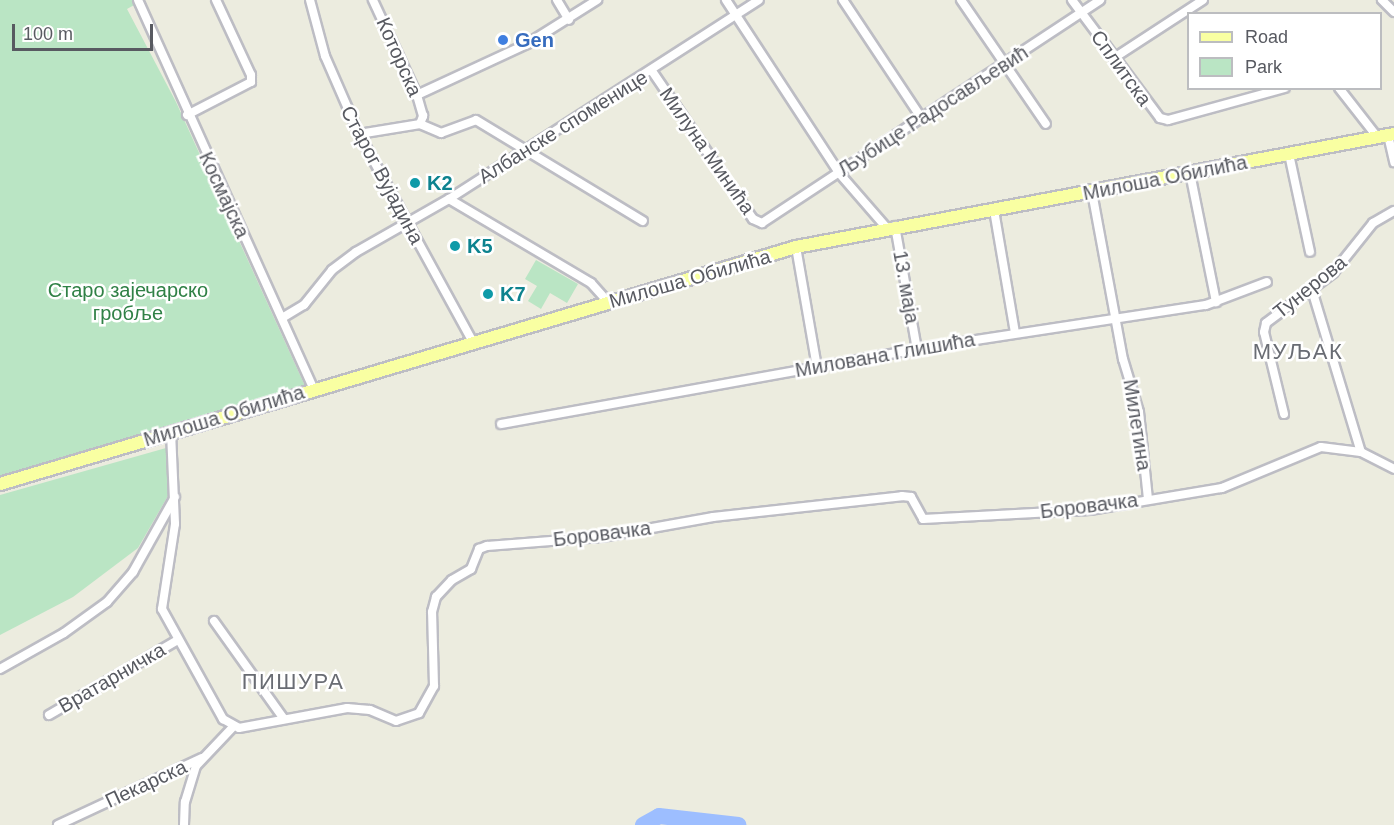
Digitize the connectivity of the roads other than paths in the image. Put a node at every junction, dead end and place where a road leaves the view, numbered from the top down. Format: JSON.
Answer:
{"nodes":[{"id":1,"x":138,"y":0,"type":"edge"},
{"id":2,"x":216,"y":0,"type":"edge"},
{"id":3,"x":310,"y":0,"type":"edge"},
{"id":4,"x":373,"y":0,"type":"edge"},
{"id":5,"x":557,"y":0,"type":"edge"},
{"id":6,"x":597,"y":0,"type":"edge"},
{"id":7,"x":726,"y":0,"type":"edge"},
{"id":8,"x":759,"y":0,"type":"edge"},
{"id":9,"x":843,"y":0,"type":"edge"},
{"id":10,"x":961,"y":0,"type":"edge"},
{"id":11,"x":1072,"y":0,"type":"edge"},
{"id":12,"x":1100,"y":0,"type":"edge"},
{"id":13,"x":1203,"y":0,"type":"edge"},
{"id":14,"x":1382,"y":0,"type":"edge"},
{"id":15,"x":1394,"y":12,"type":"edge"},
{"id":16,"x":1081,"y":13,"type":"junction"},
{"id":17,"x":736,"y":15,"type":"junction"},
{"id":18,"x":568,"y":20,"type":"junction"},
{"id":19,"x":1114,"y":58,"type":"junction"},
{"id":20,"x":1004,"y":65,"type":"junction"},
{"id":21,"x":651,"y":71,"type":"junction"},
{"id":22,"x":1277,"y":90,"type":"edge"},
{"id":23,"x":1341,"y":90,"type":"edge"},
{"id":24,"x":417,"y":95,"type":"junction"},
{"id":25,"x":187,"y":116,"type":"junction"},
{"id":26,"x":922,"y":119,"type":"junction"},
{"id":27,"x":420,"y":124,"type":"junction"},
{"id":28,"x":1046,"y":124,"type":"dead end"},
{"id":29,"x":359,"y":134,"type":"junction"},
{"id":30,"x":1387,"y":136,"type":"edge"},
{"id":31,"x":523,"y":151,"type":"junction"},
{"id":32,"x":1289,"y":154,"type":"junction"},
{"id":33,"x":1394,"y":162,"type":"edge"},
{"id":34,"x":839,"y":173,"type":"junction"},
{"id":35,"x":1190,"y":173,"type":"junction"},
{"id":36,"x":1092,"y":192,"type":"junction"},
{"id":37,"x":449,"y":199,"type":"junction"},
{"id":38,"x":994,"y":210,"type":"junction"},
{"id":39,"x":1394,"y":211,"type":"edge"},
{"id":40,"x":643,"y":221,"type":"dead end"},
{"id":41,"x":766,"y":222,"type":"joint"},
{"id":42,"x":406,"y":223,"type":"junction"},
{"id":43,"x":890,"y":227,"type":"junction"},
{"id":44,"x":796,"y":248,"type":"junction"},
{"id":45,"x":1310,"y":252,"type":"dead end"},
{"id":46,"x":1267,"y":282,"type":"dead end"},
{"id":47,"x":1312,"y":290,"type":"junction"},
{"id":48,"x":608,"y":302,"type":"junction"},
{"id":49,"x":1216,"y":302,"type":"junction"},
{"id":50,"x":282,"y":318,"type":"junction"},
{"id":51,"x":1114,"y":318,"type":"junction"},
{"id":52,"x":1015,"y":333,"type":"junction"},
{"id":53,"x":473,"y":342,"type":"junction"},
{"id":54,"x":916,"y":349,"type":"junction"},
{"id":55,"x":817,"y":367,"type":"junction"},
{"id":56,"x":314,"y":390,"type":"junction"},
{"id":57,"x":1284,"y":414,"type":"dead end"},
{"id":58,"x":501,"y":424,"type":"dead end"},
{"id":59,"x":171,"y":432,"type":"junction"},
{"id":60,"x":1361,"y":452,"type":"junction"},
{"id":61,"x":1394,"y":469,"type":"edge"},
{"id":62,"x":0,"y":484,"type":"edge"},
{"id":63,"x":175,"y":497,"type":"junction"},
{"id":64,"x":1148,"y":499,"type":"junction"},
{"id":65,"x":214,"y":621,"type":"dead end"},
{"id":66,"x":176,"y":641,"type":"junction"},
{"id":67,"x":0,"y":669,"type":"edge"},
{"id":68,"x":49,"y":715,"type":"dead end"},
{"id":69,"x":284,"y":719,"type":"junction"},
{"id":70,"x":233,"y":728,"type":"junction"},
{"id":71,"x":202,"y":758,"type":"junction"},
{"id":72,"x":58,"y":825,"type":"edge"},
{"id":73,"x":184,"y":825,"type":"edge"}],
"edges":[{"from":1,"to":25,"type":"street","name":"Космајска"},
{"from":2,"to":25,"type":"street"},
{"from":3,"to":29,"type":"street","name":"Старог Вујадина"},
{"from":4,"to":24,"type":"street","name":"Которска"},
{"from":5,"to":18,"type":"street"},
{"from":6,"to":18,"type":"street"},
{"from":7,"to":17,"type":"street"},
{"from":8,"to":17,"type":"street","name":"Албанске споменице"},
{"from":9,"to":26,"type":"street"},
{"from":10,"to":20,"type":"street"},
{"from":11,"to":16,"type":"street","name":"Сплитска"},
{"from":12,"to":16,"type":"street","name":"Љубице Радосављевић"},
{"from":13,"to":19,"type":"street"},
{"from":14,"to":15,"type":"street"},
{"from":16,"to":19,"type":"street","name":"Сплитска"},
{"from":16,"to":20,"type":"street","name":"Љубице Радосављевић"},
{"from":17,"to":21,"type":"street","name":"Албанске споменице"},
{"from":17,"to":34,"type":"street"},
{"from":18,"to":24,"type":"street"},
{"from":19,"to":22,"type":"street","name":"Сплитска"},
{"from":20,"to":26,"type":"street","name":"Љубице Радосављевић"},
{"from":20,"to":28,"type":"street"},
{"from":21,"to":31,"type":"street","name":"Албанске споменице"},
{"from":21,"to":41,"type":"street","name":"Милуна Минића"},
{"from":23,"to":30,"type":"street"},
{"from":24,"to":27,"type":"street","name":"Которска"},
{"from":25,"to":50,"type":"street","name":"Космајска"},
{"from":26,"to":34,"type":"street","name":"Љубице Радосављевић"},
{"from":27,"to":29,"type":"street","name":"Которска"},
{"from":27,"to":31,"type":"street"},
{"from":29,"to":42,"type":"street","name":"Старог Вујадина"},
{"from":30,"to":32,"type":"main road","name":"Милоша Обилића"},
{"from":30,"to":33,"type":"street"},
{"from":31,"to":37,"type":"street","name":"Албанске споменице"},
{"from":31,"to":40,"type":"street"},
{"from":32,"to":35,"type":"main road","name":"Милоша Обилића"},
{"from":32,"to":45,"type":"street"},
{"from":34,"to":41,"type":"street","name":"Љубице Радосављевић"},
{"from":34,"to":43,"type":"street"},
{"from":35,"to":36,"type":"main road","name":"Милоша Обилића"},
{"from":35,"to":49,"type":"street"},
{"from":36,"to":38,"type":"main road","name":"Милоша Обилића"},
{"from":36,"to":51,"type":"street","name":"Милетина"},
{"from":37,"to":42,"type":"street","name":"Албанске споменице"},
{"from":37,"to":48,"type":"street"},
{"from":38,"to":43,"type":"main road","name":"Милоша Обилића"},
{"from":38,"to":52,"type":"street"},
{"from":39,"to":47,"type":"street","name":"Тунерова"},
{"from":42,"to":50,"type":"street","name":"Албанске споменице"},
{"from":42,"to":53,"type":"street","name":"Старог Вујадина"},
{"from":43,"to":44,"type":"main road","name":"Милоша Обилића"},
{"from":43,"to":54,"type":"street","name":"13. маја"},
{"from":44,"to":48,"type":"main road","name":"Милоша Обилића"},
{"from":44,"to":55,"type":"street"},
{"from":46,"to":49,"type":"street","name":"Милована Глишића"},
{"from":47,"to":57,"type":"street","name":"Тунерова"},
{"from":47,"to":60,"type":"street"},
{"from":48,"to":53,"type":"main road","name":"Милоша Обилића"},
{"from":49,"to":51,"type":"street","name":"Милована Глишића"},
{"from":50,"to":56,"type":"street","name":"Космајска"},
{"from":51,"to":52,"type":"street","name":"Милована Глишића"},
{"from":51,"to":64,"type":"street","name":"Милетина"},
{"from":52,"to":54,"type":"street","name":"Милована Глишића"},
{"from":53,"to":56,"type":"main road","name":"Милоша Обилића"},
{"from":54,"to":55,"type":"street","name":"Милована Глишића"},
{"from":55,"to":58,"type":"street","name":"Милована Глишића"},
{"from":56,"to":59,"type":"main road","name":"Милоша Обилића"},
{"from":59,"to":62,"type":"main road","name":"Милоша Обилића"},
{"from":59,"to":63,"type":"street"},
{"from":60,"to":61,"type":"street","name":"Боровачка"},
{"from":60,"to":64,"type":"street","name":"Боровачка"},
{"from":63,"to":66,"type":"street"},
{"from":63,"to":67,"type":"street"},
{"from":64,"to":69,"type":"street","name":"Боровачка"},
{"from":65,"to":69,"type":"street"},
{"from":66,"to":68,"type":"street","name":"Вратарничка"},
{"from":66,"to":70,"type":"street"},
{"from":69,"to":70,"type":"street","name":"Боровачка"},
{"from":70,"to":71,"type":"street"},
{"from":71,"to":72,"type":"street","name":"Пекарска"},
{"from":71,"to":73,"type":"street"}]}
